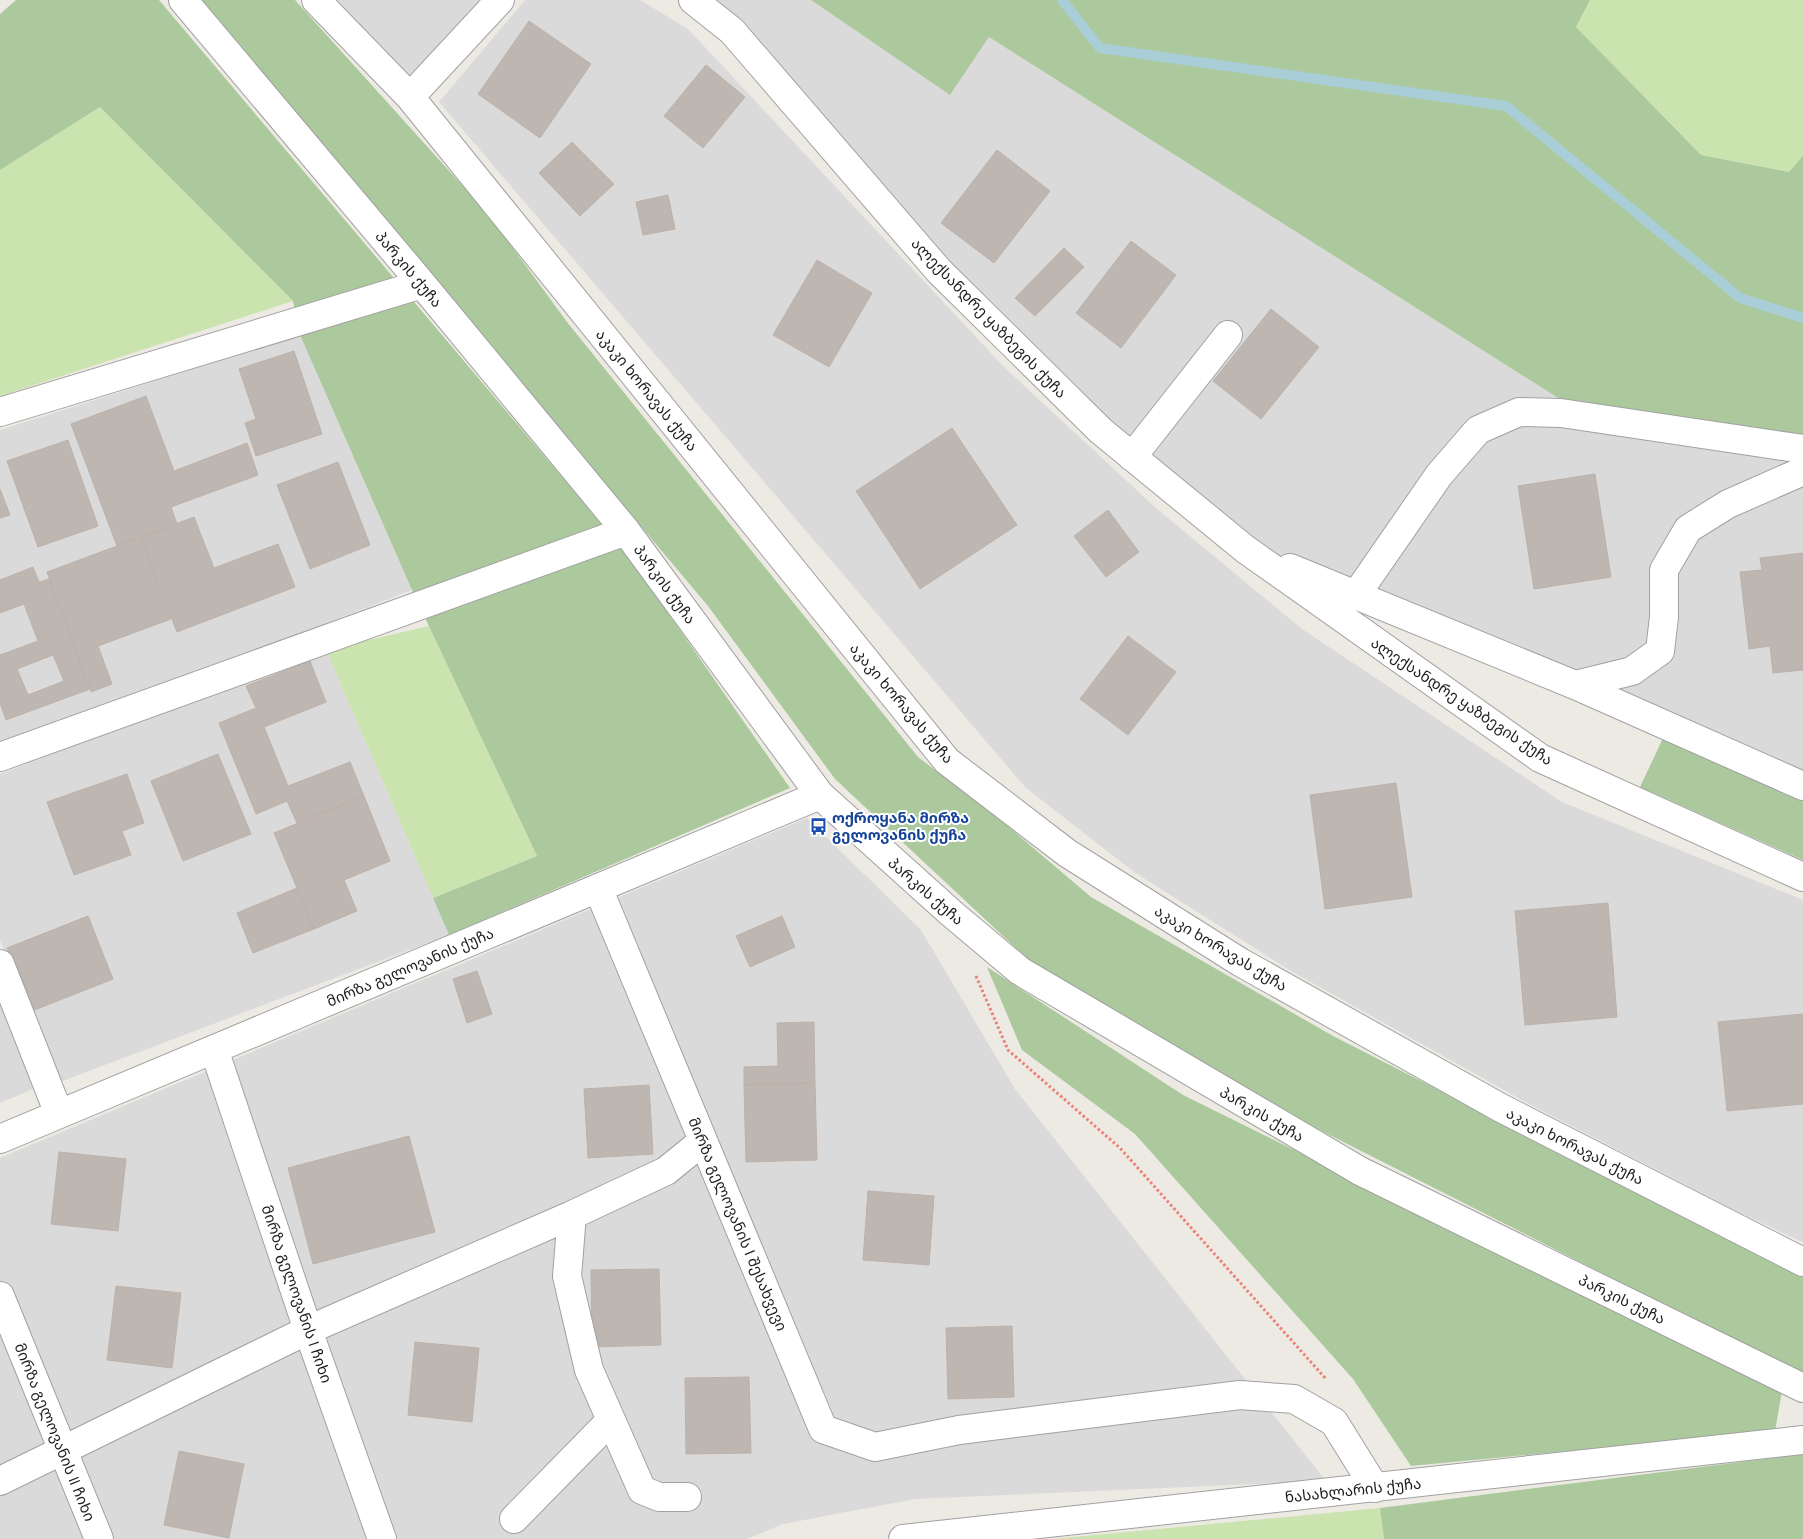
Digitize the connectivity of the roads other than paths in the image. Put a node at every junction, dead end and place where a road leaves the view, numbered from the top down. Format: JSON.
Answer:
{"nodes":[{"id":1,"x":183,"y":0,"type":"edge"},
{"id":2,"x":316,"y":0,"type":"edge"},
{"id":3,"x":500,"y":0,"type":"edge"},
{"id":4,"x":693,"y":0,"type":"edge"},
{"id":5,"x":410,"y":97,"type":"junction"},
{"id":6,"x":422,"y":284,"type":"junction"},
{"id":7,"x":1228,"y":335,"type":"dead end"},
{"id":8,"x":0,"y":412,"type":"edge"},
{"id":9,"x":1803,"y":449,"type":"edge"},
{"id":10,"x":1132,"y":457,"type":"junction"},
{"id":11,"x":1803,"y":471,"type":"edge"},
{"id":12,"x":626,"y":531,"type":"junction"},
{"id":13,"x":1245,"y":549,"type":"junction"},
{"id":14,"x":1356,"y":595,"type":"junction"},
{"id":15,"x":1575,"y":685,"type":"junction"},
{"id":16,"x":0,"y":757,"type":"edge"},
{"id":17,"x":1803,"y":786,"type":"edge"},
{"id":18,"x":820,"y":795,"type":"junction"},
{"id":19,"x":1803,"y":877,"type":"edge"},
{"id":20,"x":598,"y":888,"type":"junction"},
{"id":21,"x":0,"y":964,"type":"edge"},
{"id":22,"x":214,"y":1049,"type":"junction"},
{"id":23,"x":59,"y":1114,"type":"junction"},
{"id":24,"x":0,"y":1139,"type":"edge"},
{"id":25,"x":703,"y":1140,"type":"junction"},
{"id":26,"x":572,"y":1215,"type":"junction"},
{"id":27,"x":1803,"y":1262,"type":"edge"},
{"id":28,"x":0,"y":1296,"type":"edge"},
{"id":29,"x":308,"y":1330,"type":"junction"},
{"id":30,"x":1803,"y":1388,"type":"edge"},
{"id":31,"x":611,"y":1420,"type":"junction"},
{"id":32,"x":1803,"y":1440,"type":"edge"},
{"id":33,"x":62,"y":1450,"type":"junction"},
{"id":34,"x":0,"y":1481,"type":"edge"},
{"id":35,"x":1375,"y":1488,"type":"junction"},
{"id":36,"x":687,"y":1497,"type":"dead end"},
{"id":37,"x":514,"y":1519,"type":"dead end"},
{"id":38,"x":99,"y":1539,"type":"edge"},
{"id":39,"x":382,"y":1539,"type":"edge"},
{"id":40,"x":903,"y":1539,"type":"edge"}],
"edges":[{"from":1,"to":6,"type":"street","name":"პარკის ქუჩა"},
{"from":2,"to":5,"type":"street","name":"აკაკი ხორავას ქუჩა"},
{"from":3,"to":5,"type":"street"},
{"from":4,"to":10,"type":"street","name":"ალექსანდრე ყაზბეგის ქუჩა"},
{"from":5,"to":27,"type":"street","name":"აკაკი ხორავას ქუჩა"},
{"from":6,"to":8,"type":"street"},
{"from":6,"to":12,"type":"street","name":"პარკის ქუჩა"},
{"from":7,"to":10,"type":"street"},
{"from":9,"to":14,"type":"street"},
{"from":10,"to":13,"type":"street","name":"ალექსანდრე ყაზბეგის ქუჩა"},
{"from":11,"to":15,"type":"street"},
{"from":12,"to":16,"type":"street"},
{"from":12,"to":18,"type":"street","name":"პარკის ქუჩა"},
{"from":13,"to":14,"type":"street","name":"ალექსანდრე ყაზბეგის ქუჩა"},
{"from":13,"to":19,"type":"street","name":"ალექსანდრე ყაზბეგის ქუჩა"},
{"from":14,"to":15,"type":"street","name":"ალექსანდრე ყაზბეგის ქუჩა"},
{"from":15,"to":17,"type":"street","name":"ალექსანდრე ყაზბეგის ქუჩა"},
{"from":18,"to":20,"type":"street","name":"მირზა გელოვანის ქუჩა"},
{"from":18,"to":30,"type":"street","name":"პარკის ქუჩა"},
{"from":20,"to":22,"type":"street","name":"მირზა გელოვანის ქუჩა"},
{"from":20,"to":25,"type":"street","name":"მირზა გელოვანის I შესახვევი"},
{"from":21,"to":23,"type":"street"},
{"from":22,"to":23,"type":"street","name":"მირზა გელოვანის ქუჩა"},
{"from":22,"to":29,"type":"street","name":"მირზა გელოვანის I ჩიხი"},
{"from":23,"to":24,"type":"street","name":"მირზა გელოვანის ქუჩა"},
{"from":25,"to":26,"type":"street"},
{"from":25,"to":35,"type":"street","name":"მირზა გელოვანის I შესახვევი"},
{"from":26,"to":29,"type":"street"},
{"from":26,"to":31,"type":"street"},
{"from":28,"to":33,"type":"street","name":"მირზა გელოვანის II ჩიხი"},
{"from":29,"to":33,"type":"street"},
{"from":29,"to":39,"type":"street","name":"მირზა გელოვანის I ჩიხი"},
{"from":31,"to":36,"type":"street"},
{"from":31,"to":37,"type":"street"},
{"from":32,"to":35,"type":"street","name":"ნასახლარის ქუჩა"},
{"from":33,"to":34,"type":"street"},
{"from":33,"to":38,"type":"street","name":"მირზა გელოვანის II ჩიხი"},
{"from":35,"to":40,"type":"street","name":"ნასახლარის ქუჩა"}]}
